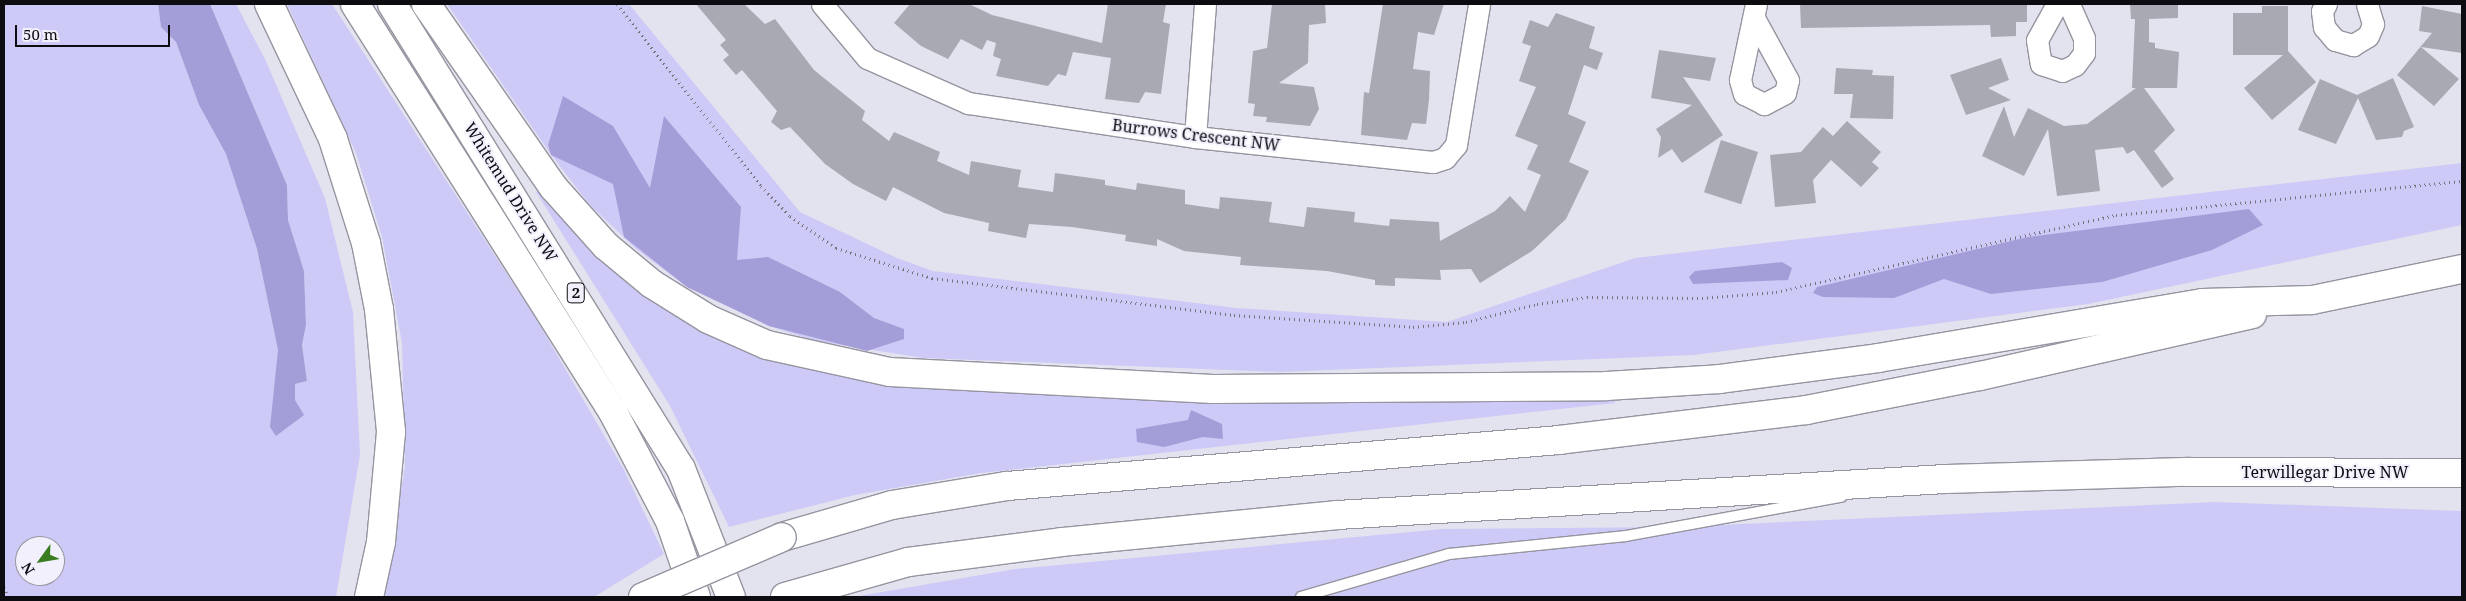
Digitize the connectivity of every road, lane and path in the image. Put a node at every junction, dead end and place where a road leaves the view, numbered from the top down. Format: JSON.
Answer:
{"nodes":[{"id":1,"x":268,"y":4,"type":"edge"},
{"id":2,"x":355,"y":4,"type":"edge"},
{"id":3,"x":392,"y":4,"type":"edge"},
{"id":4,"x":426,"y":4,"type":"edge"},
{"id":5,"x":617,"y":4,"type":"edge"},
{"id":6,"x":822,"y":4,"type":"edge"},
{"id":7,"x":1206,"y":4,"type":"edge"},
{"id":8,"x":1479,"y":4,"type":"edge"},
{"id":9,"x":2057,"y":4,"type":"edge"},
{"id":10,"x":2070,"y":4,"type":"edge"},
{"id":11,"x":2326,"y":4,"type":"edge"},
{"id":12,"x":2367,"y":4,"type":"edge"},
{"id":13,"x":1195,"y":137,"type":"junction"},
{"id":14,"x":2462,"y":181,"type":"edge"},
{"id":15,"x":2462,"y":269,"type":"edge"},
{"id":16,"x":2312,"y":300,"type":"junction"},
{"id":17,"x":2462,"y":473,"type":"edge"},
{"id":18,"x":1944,"y":479,"type":"junction"},
{"id":19,"x":4,"y":587,"type":"edge"},
{"id":20,"x":8,"y":597,"type":"edge"},
{"id":21,"x":369,"y":597,"type":"edge"},
{"id":22,"x":643,"y":597,"type":"edge"},
{"id":23,"x":696,"y":597,"type":"edge"},
{"id":24,"x":731,"y":597,"type":"edge"},
{"id":25,"x":785,"y":597,"type":"edge"},
{"id":26,"x":1301,"y":597,"type":"edge"}],
"edges":[{"from":1,"to":21,"type":"main road"},
{"from":2,"to":23,"type":"main road"},
{"from":3,"to":24,"type":"main road","name":"Whitemud Drive NW","number":"2"},
{"from":4,"to":16,"type":"main road"},
{"from":5,"to":14,"type":"path"},
{"from":6,"to":13,"type":"street","name":"Burrows Crescent NW"},
{"from":7,"to":13,"type":"street"},
{"from":8,"to":13,"type":"street","name":"Burrows Crescent NW"},
{"from":9,"to":10,"type":"street"},
{"from":11,"to":12,"type":"street"},
{"from":15,"to":16,"type":"main road"},
{"from":16,"to":22,"type":"main road","bridge":true},
{"from":17,"to":18,"type":"main road","name":"Terwillegar Drive NW"},
{"from":18,"to":25,"type":"main road","name":"Terwillegar Drive NW"},
{"from":18,"to":26,"type":"lane"},
{"from":19,"to":20,"type":"path"}]}
